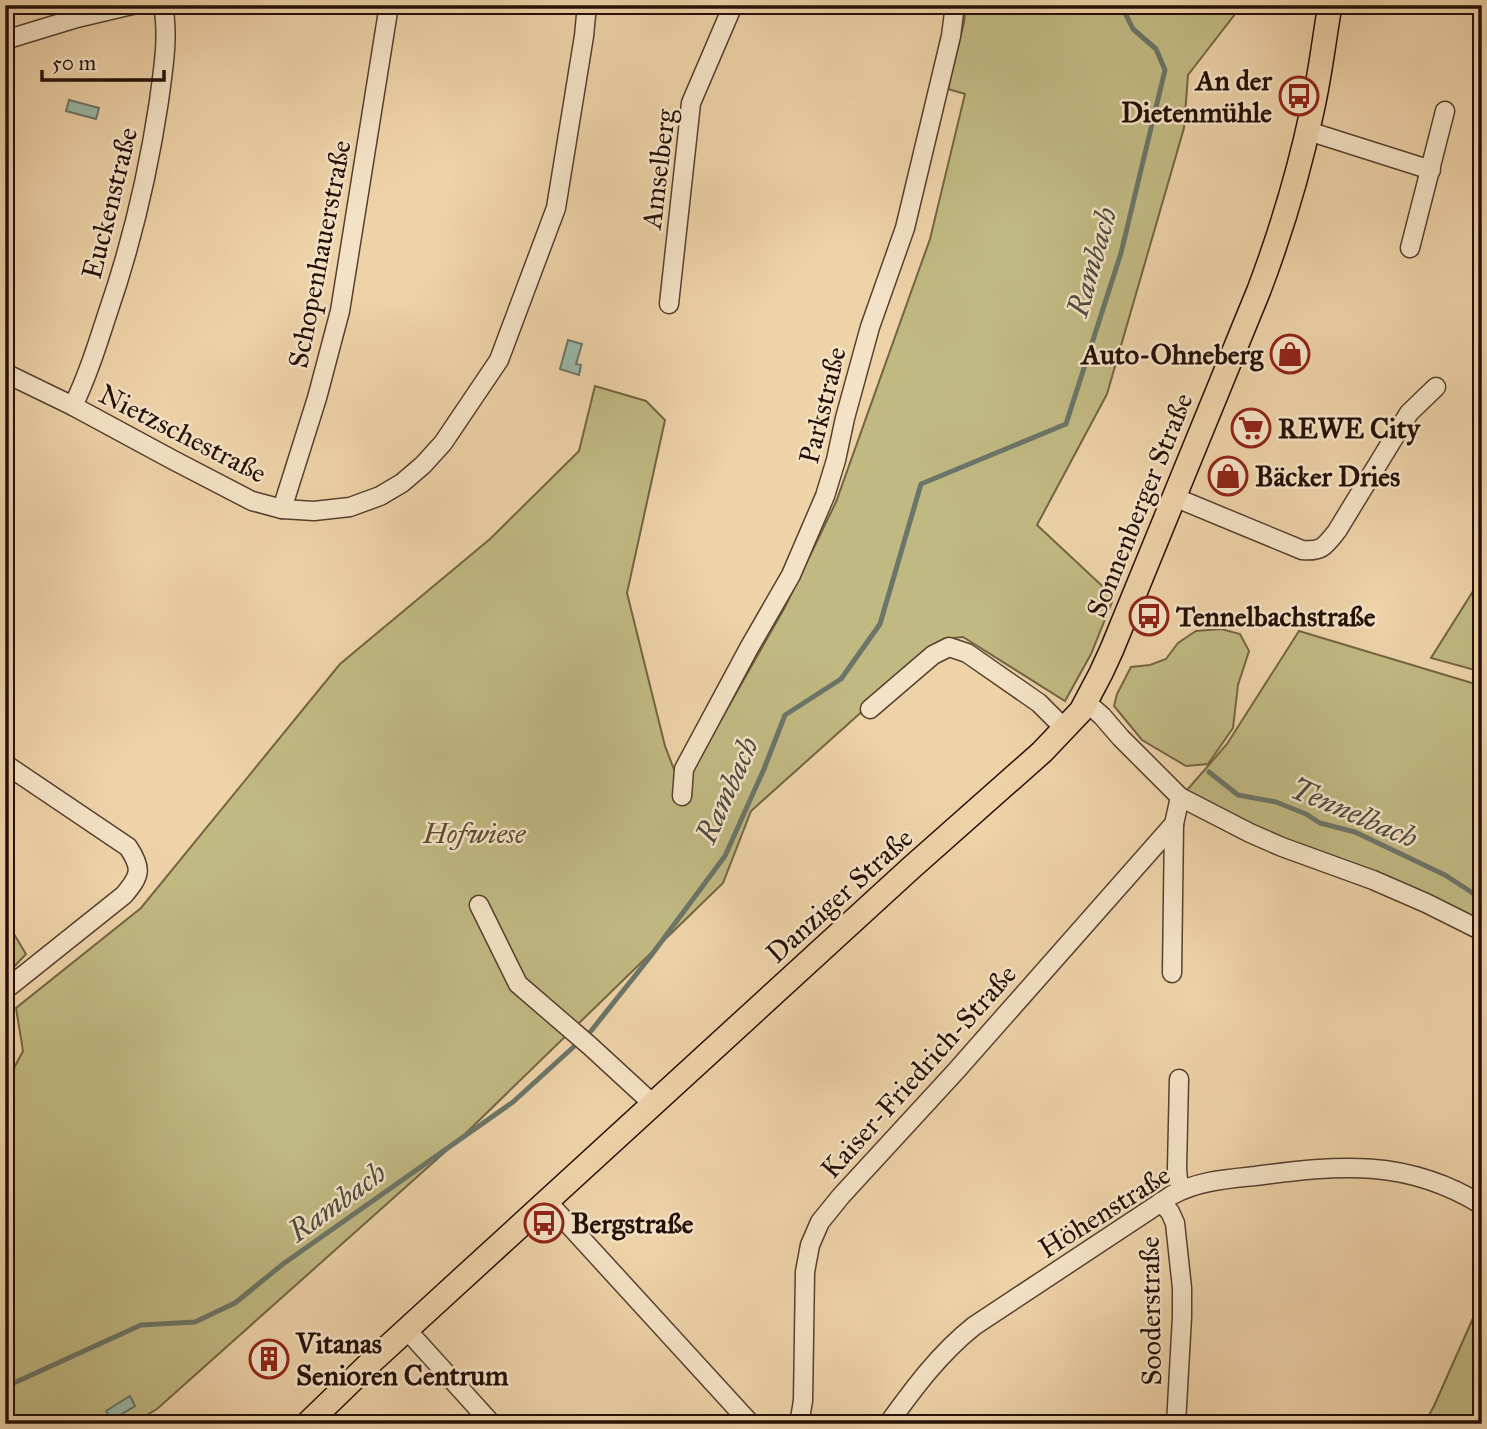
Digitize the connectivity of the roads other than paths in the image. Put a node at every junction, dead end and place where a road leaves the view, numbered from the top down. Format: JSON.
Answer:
{"nodes":[{"id":1,"x":132,"y":5,"type":"edge"},
{"id":2,"x":163,"y":5,"type":"edge"},
{"id":3,"x":389,"y":5,"type":"edge"},
{"id":4,"x":587,"y":5,"type":"edge"},
{"id":5,"x":733,"y":5,"type":"edge"},
{"id":6,"x":955,"y":5,"type":"edge"},
{"id":7,"x":1330,"y":5,"type":"edge"},
{"id":8,"x":5,"y":40,"type":"edge"},
{"id":9,"x":1445,"y":111,"type":"dead end"},
{"id":10,"x":1307,"y":131,"type":"junction"},
{"id":11,"x":1431,"y":170,"type":"junction"},
{"id":12,"x":1410,"y":248,"type":"dead end"},
{"id":13,"x":669,"y":304,"type":"dead end"},
{"id":14,"x":5,"y":373,"type":"edge"},
{"id":15,"x":1436,"y":387,"type":"dead end"},
{"id":16,"x":73,"y":406,"type":"junction"},
{"id":17,"x":1174,"y":497,"type":"junction"},
{"id":18,"x":282,"y":509,"type":"junction"},
{"id":19,"x":1086,"y":702,"type":"junction"},
{"id":20,"x":870,"y":709,"type":"dead end"},
{"id":21,"x":1064,"y":729,"type":"junction"},
{"id":22,"x":5,"y":764,"type":"edge"},
{"id":23,"x":682,"y":796,"type":"dead end"},
{"id":24,"x":1181,"y":797,"type":"junction"},
{"id":25,"x":1174,"y":824,"type":"junction"},
{"id":26,"x":479,"y":905,"type":"dead end"},
{"id":27,"x":1482,"y":931,"type":"edge"},
{"id":28,"x":1172,"y":973,"type":"dead end"},
{"id":29,"x":5,"y":990,"type":"edge"},
{"id":30,"x":1179,"y":1079,"type":"dead end"},
{"id":31,"x":653,"y":1104,"type":"junction"},
{"id":32,"x":1183,"y":1189,"type":"junction"},
{"id":33,"x":547,"y":1201,"type":"junction"},
{"id":34,"x":1161,"y":1202,"type":"junction"},
{"id":35,"x":1482,"y":1205,"type":"edge"},
{"id":36,"x":406,"y":1329,"type":"junction"},
{"id":37,"x":307,"y":1424,"type":"edge"},
{"id":38,"x":492,"y":1424,"type":"edge"},
{"id":39,"x":751,"y":1424,"type":"edge"},
{"id":40,"x":799,"y":1424,"type":"edge"},
{"id":41,"x":888,"y":1424,"type":"edge"},
{"id":42,"x":1176,"y":1424,"type":"edge"}],
"edges":[{"from":1,"to":8,"type":"street"},
{"from":2,"to":16,"type":"street","name":"Euckenstraße"},
{"from":3,"to":18,"type":"street","name":"Schopenhauerstraße"},
{"from":4,"to":18,"type":"street","name":"Nietzschestraße"},
{"from":5,"to":13,"type":"street","name":"Amselberg"},
{"from":6,"to":23,"type":"street","name":"Parkstraße"},
{"from":7,"to":10,"type":"main road","name":"Sonnenberger Straße"},
{"from":9,"to":11,"type":"street"},
{"from":10,"to":11,"type":"street"},
{"from":10,"to":17,"type":"main road","name":"Sonnenberger Straße"},
{"from":11,"to":12,"type":"street"},
{"from":14,"to":16,"type":"street","name":"Nietzschestraße"},
{"from":15,"to":17,"type":"street"},
{"from":16,"to":18,"type":"street","name":"Nietzschestraße"},
{"from":17,"to":19,"type":"main road","name":"Sonnenberger Straße"},
{"from":19,"to":21,"type":"main road","name":"Danziger Straße"},
{"from":19,"to":24,"type":"street"},
{"from":20,"to":21,"type":"street"},
{"from":21,"to":31,"type":"main road","name":"Danziger Straße"},
{"from":22,"to":29,"type":"street"},
{"from":24,"to":25,"type":"street","name":"Kaiser-Friedrich-Straße"},
{"from":24,"to":27,"type":"street"},
{"from":25,"to":28,"type":"street"},
{"from":25,"to":40,"type":"street","name":"Kaiser-Friedrich-Straße"},
{"from":26,"to":31,"type":"street"},
{"from":30,"to":32,"type":"street"},
{"from":31,"to":33,"type":"main road","name":"Danziger Straße"},
{"from":32,"to":34,"type":"street","name":"Höhenstraße"},
{"from":32,"to":35,"type":"street","name":"Höhenstraße"},
{"from":33,"to":36,"type":"main road","name":"Danziger Straße"},
{"from":33,"to":39,"type":"street"},
{"from":34,"to":41,"type":"street","name":"Höhenstraße"},
{"from":34,"to":42,"type":"street","name":"Sooderstraße"},
{"from":36,"to":37,"type":"main road","name":"Danziger Straße"},
{"from":36,"to":38,"type":"street"}]}
